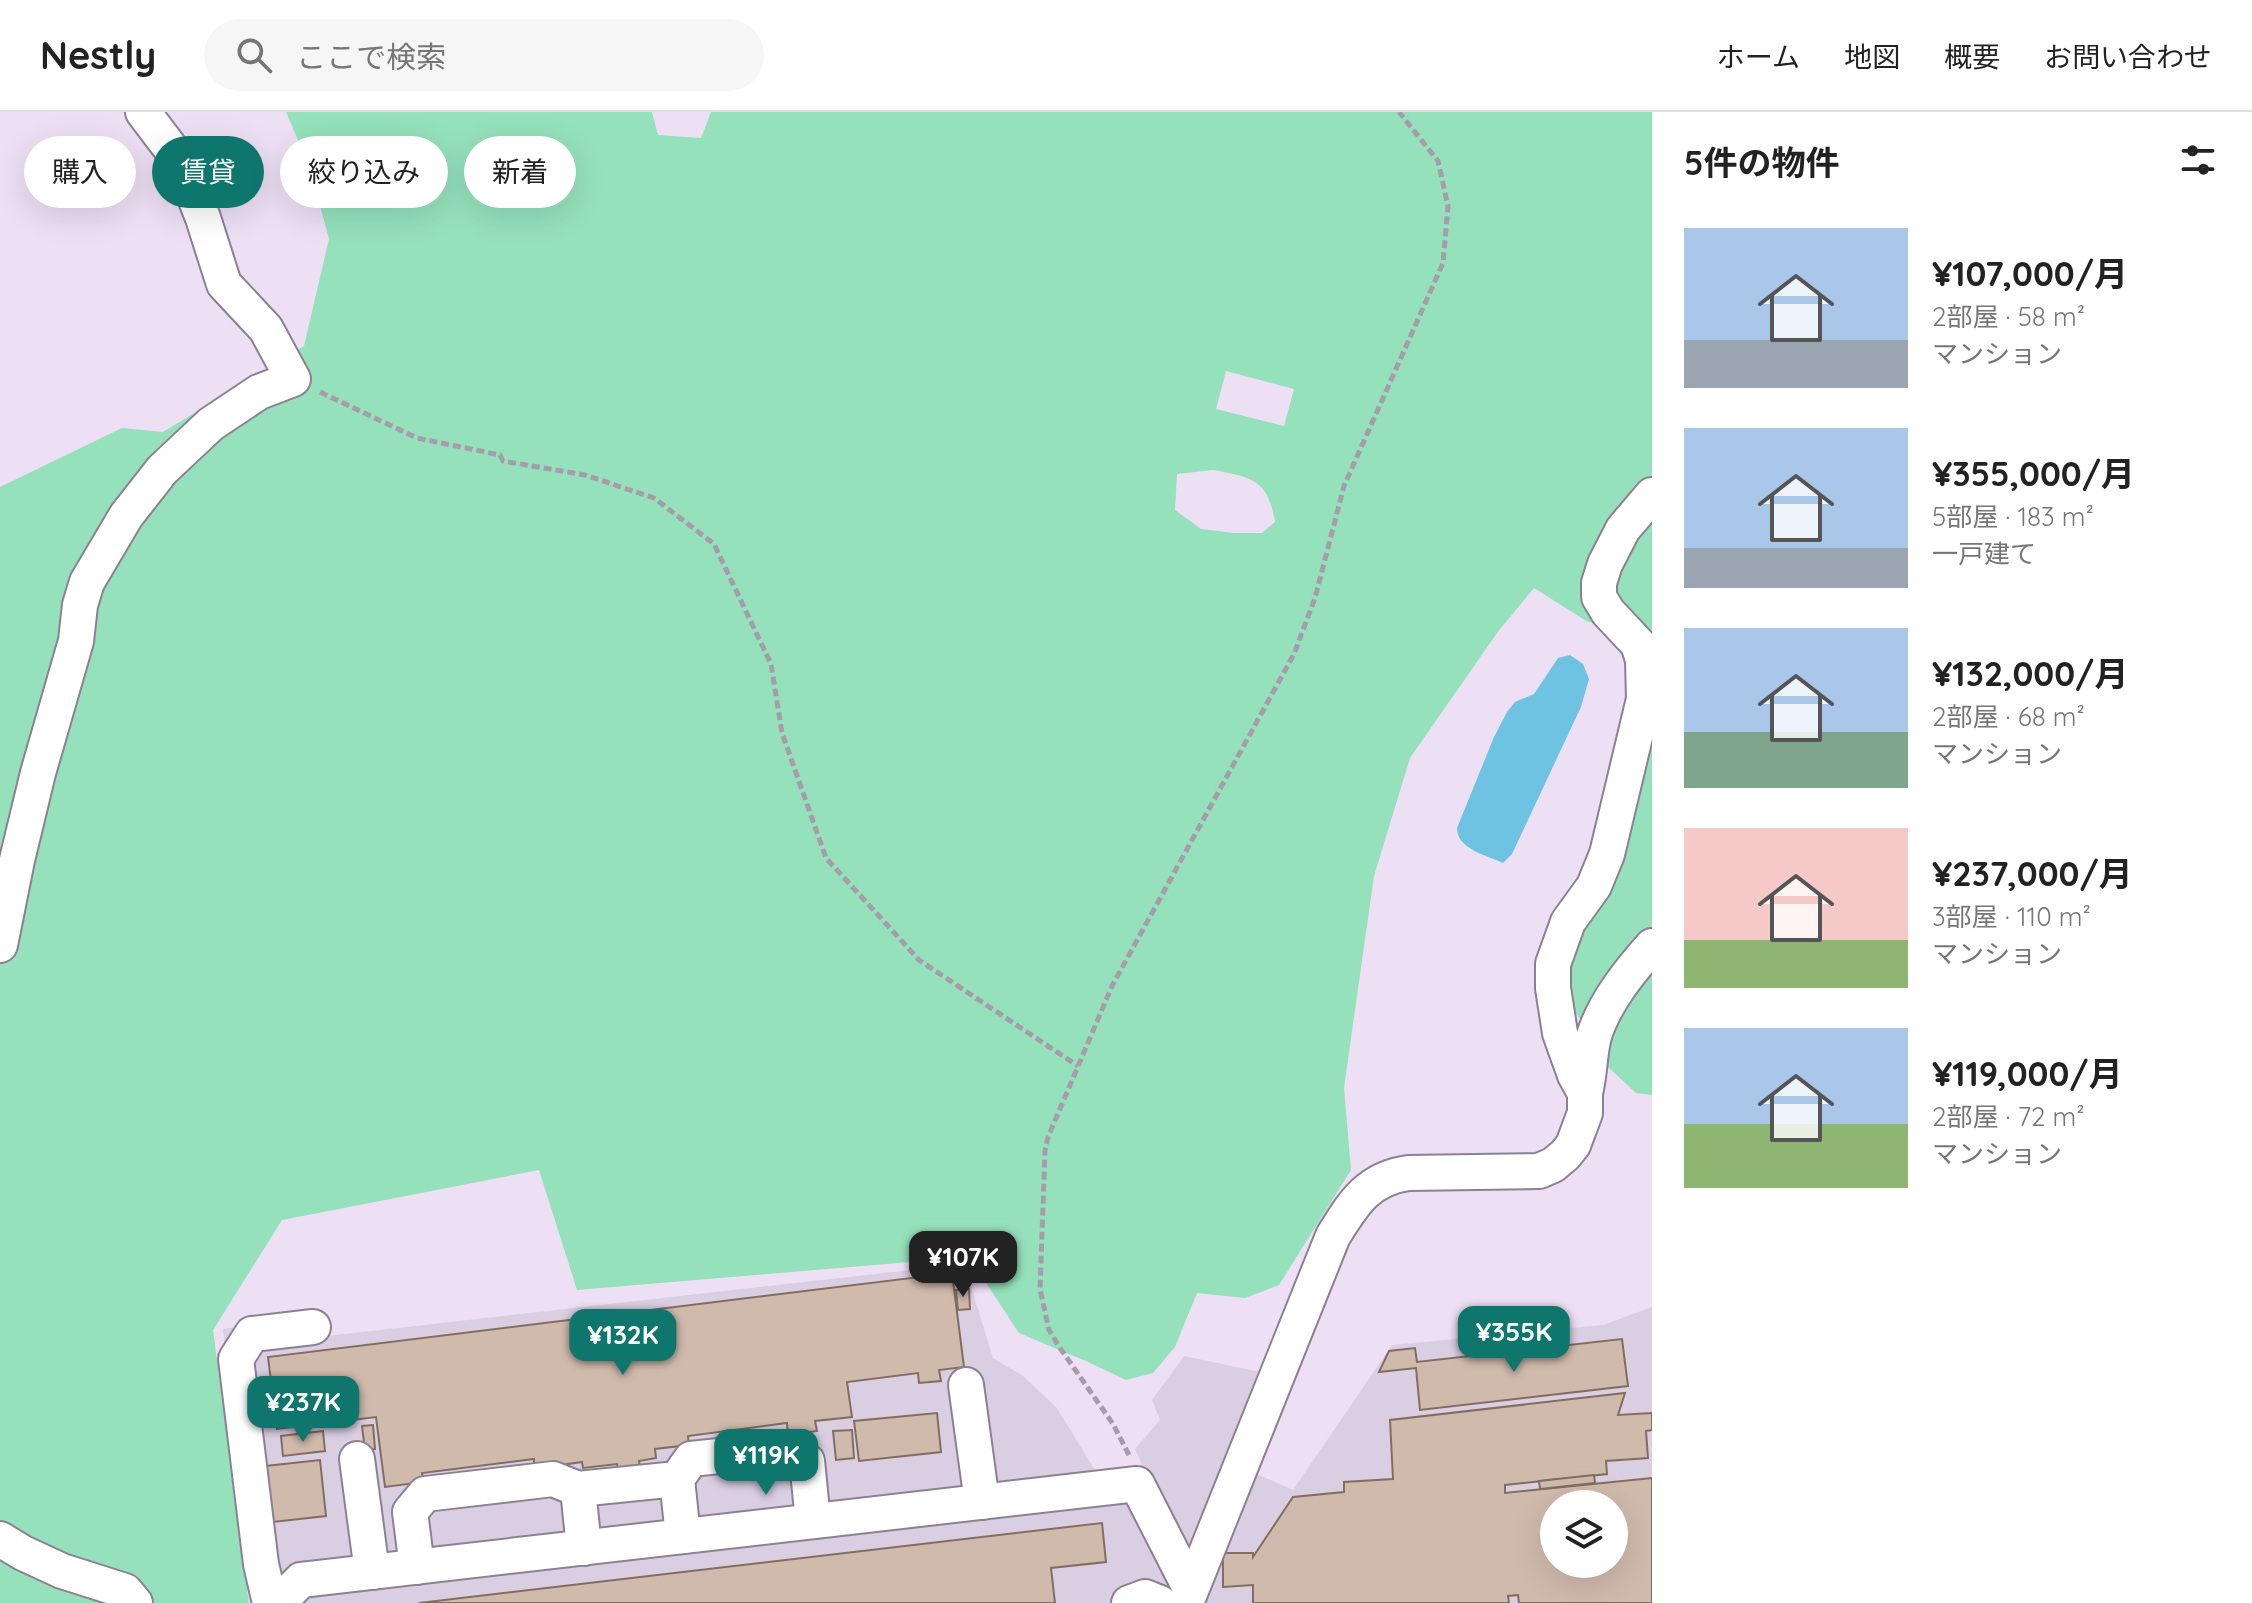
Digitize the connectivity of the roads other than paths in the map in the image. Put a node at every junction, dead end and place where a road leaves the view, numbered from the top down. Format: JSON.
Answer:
{"nodes":[{"id":1,"x":143,"y":112,"type":"edge"},
{"id":2,"x":1652,"y":495,"type":"edge"},
{"id":3,"x":0,"y":945,"type":"edge"},
{"id":4,"x":1652,"y":946,"type":"edge"},
{"id":5,"x":1585,"y":1093,"type":"junction"},
{"id":6,"x":313,"y":1327,"type":"dead end"},
{"id":7,"x":966,"y":1385,"type":"dead end"},
{"id":8,"x":357,"y":1459,"type":"dead end"},
{"id":9,"x":677,"y":1479,"type":"junction"},
{"id":10,"x":578,"y":1489,"type":"junction"},
{"id":11,"x":982,"y":1502,"type":"junction"},
{"id":12,"x":813,"y":1521,"type":"junction"},
{"id":13,"x":683,"y":1536,"type":"junction"},
{"id":14,"x":0,"y":1539,"type":"edge"},
{"id":15,"x":584,"y":1548,"type":"junction"},
{"id":16,"x":417,"y":1567,"type":"junction"},
{"id":17,"x":372,"y":1572,"type":"junction"},
{"id":18,"x":1188,"y":1596,"type":"edge"},
{"id":19,"x":135,"y":1603,"type":"edge"},
{"id":20,"x":270,"y":1603,"type":"edge"},
{"id":21,"x":278,"y":1603,"type":"edge"},
{"id":22,"x":1129,"y":1603,"type":"edge"},
{"id":23,"x":1160,"y":1603,"type":"edge"}],
"edges":[{"from":1,"to":3,"type":"street"},
{"from":2,"to":5,"type":"street"},
{"from":4,"to":5,"type":"street"},
{"from":5,"to":18,"type":"street"},
{"from":6,"to":20,"type":"street"},
{"from":7,"to":11,"type":"street"},
{"from":8,"to":17,"type":"street"},
{"from":9,"to":10,"type":"street"},
{"from":9,"to":12,"type":"street"},
{"from":9,"to":13,"type":"street"},
{"from":10,"to":15,"type":"street"},
{"from":10,"to":16,"type":"street"},
{"from":11,"to":12,"type":"street"},
{"from":11,"to":18,"type":"street"},
{"from":12,"to":13,"type":"street"},
{"from":13,"to":15,"type":"street"},
{"from":14,"to":19,"type":"street"},
{"from":15,"to":16,"type":"street"},
{"from":16,"to":17,"type":"street"},
{"from":17,"to":21,"type":"street"},
{"from":22,"to":23,"type":"street"}]}
